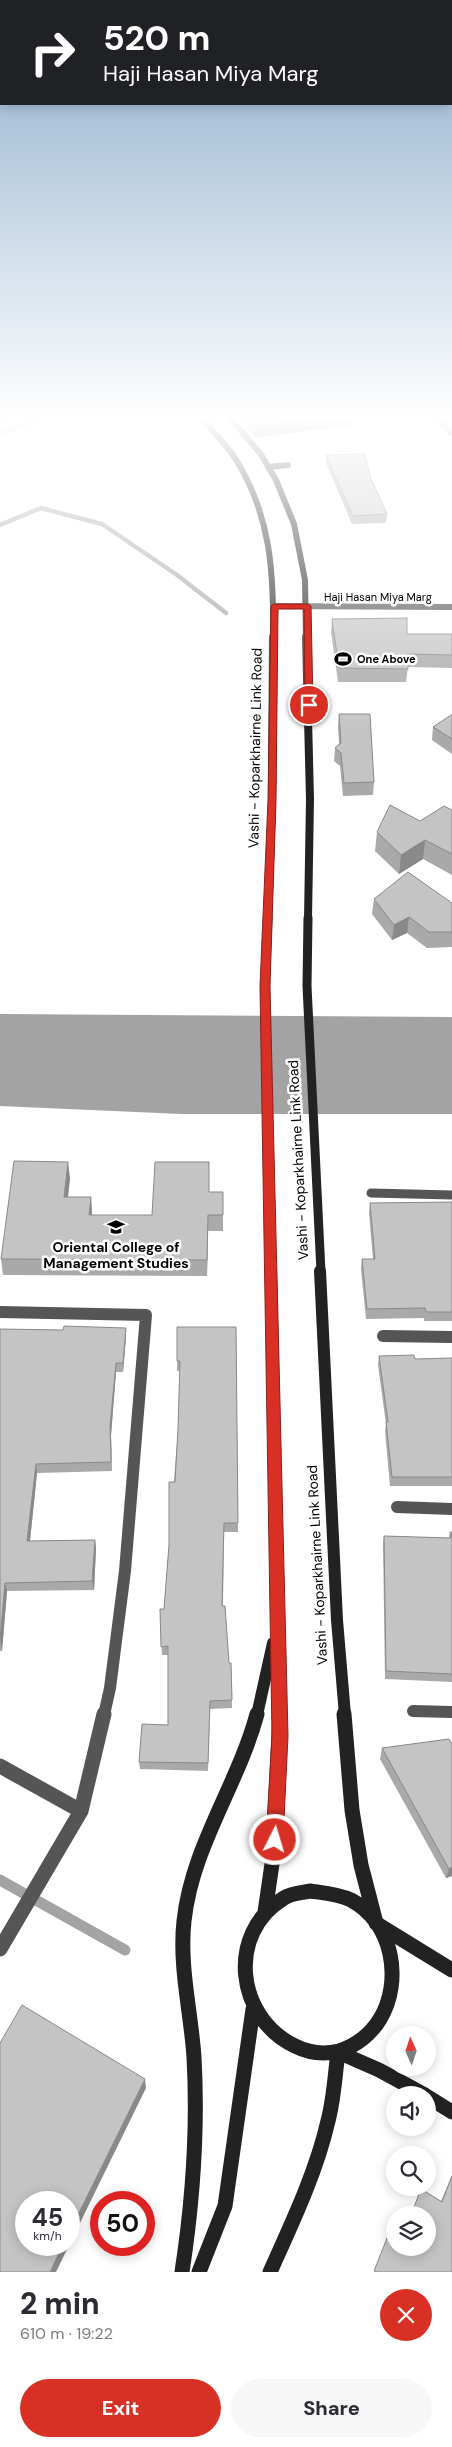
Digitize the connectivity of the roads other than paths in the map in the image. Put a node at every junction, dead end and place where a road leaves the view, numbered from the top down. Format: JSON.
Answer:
{"nodes":[{"id":1,"x":262,"y":520,"type":"edge"},
{"id":2,"x":293,"y":520,"type":"edge"},
{"id":3,"x":274,"y":606,"type":"junction"},
{"id":4,"x":308,"y":606,"type":"junction"},
{"id":5,"x":452,"y":607,"type":"edge"},
{"id":6,"x":371,"y":1193,"type":"dead end"},
{"id":7,"x":452,"y":1195,"type":"edge"},
{"id":8,"x":0,"y":1312,"type":"edge"},
{"id":9,"x":383,"y":1336,"type":"dead end"},
{"id":10,"x":452,"y":1337,"type":"edge"},
{"id":11,"x":397,"y":1507,"type":"dead end"},
{"id":12,"x":452,"y":1509,"type":"edge"},
{"id":13,"x":277,"y":1620,"type":"junction"},
{"id":14,"x":413,"y":1710,"type":"dead end"},
{"id":15,"x":452,"y":1712,"type":"edge"},
{"id":16,"x":0,"y":1766,"type":"edge"},
{"id":17,"x":81,"y":1811,"type":"junction"},
{"id":18,"x":266,"y":1912,"type":"junction"},
{"id":19,"x":376,"y":1923,"type":"junction"},
{"id":20,"x":0,"y":1949,"type":"edge"},
{"id":21,"x":452,"y":1970,"type":"edge"},
{"id":22,"x":253,"y":2009,"type":"junction"},
{"id":23,"x":338,"y":2052,"type":"junction"},
{"id":24,"x":408,"y":2086,"type":"edge"},
{"id":25,"x":436,"y":2102,"type":"edge"},
{"id":26,"x":452,"y":2112,"type":"edge"},
{"id":27,"x":182,"y":2272,"type":"edge"},
{"id":28,"x":199,"y":2272,"type":"edge"},
{"id":29,"x":270,"y":2272,"type":"edge"}],
"edges":[{"from":1,"to":3,"type":"main road","name":"Vashi - Koparkhairne Link Road"},
{"from":2,"to":4,"type":"main road","name":"Vashi - Koparkhairne Link Road"},
{"from":3,"to":4,"type":"street","name":"Haji Hasan Miya Marg"},
{"from":3,"to":13,"type":"main road","name":"Vashi - Koparkhairne Link Road"},
{"from":4,"to":5,"type":"street","name":"Haji Hasan Miya Marg"},
{"from":4,"to":19,"type":"main road","name":"Vashi - Koparkhairne Link Road"},
{"from":6,"to":7,"type":"street"},
{"from":8,"to":17,"type":"street"},
{"from":9,"to":10,"type":"street"},
{"from":11,"to":12,"type":"street"},
{"from":13,"to":18,"type":"main road","name":"Vashi - Koparkhairne Link Road"},
{"from":13,"to":27,"type":"main road"},
{"from":14,"to":15,"type":"street"},
{"from":16,"to":17,"type":"street"},
{"from":17,"to":20,"type":"street"},
{"from":18,"to":19,"type":"main road"},
{"from":18,"to":22,"type":"main road"},
{"from":19,"to":21,"type":"main road"},
{"from":19,"to":23,"type":"main road"},
{"from":22,"to":23,"type":"main road"},
{"from":22,"to":28,"type":"main road"},
{"from":23,"to":24,"type":"main road"},
{"from":23,"to":29,"type":"main road"},
{"from":25,"to":26,"type":"main road"}]}
